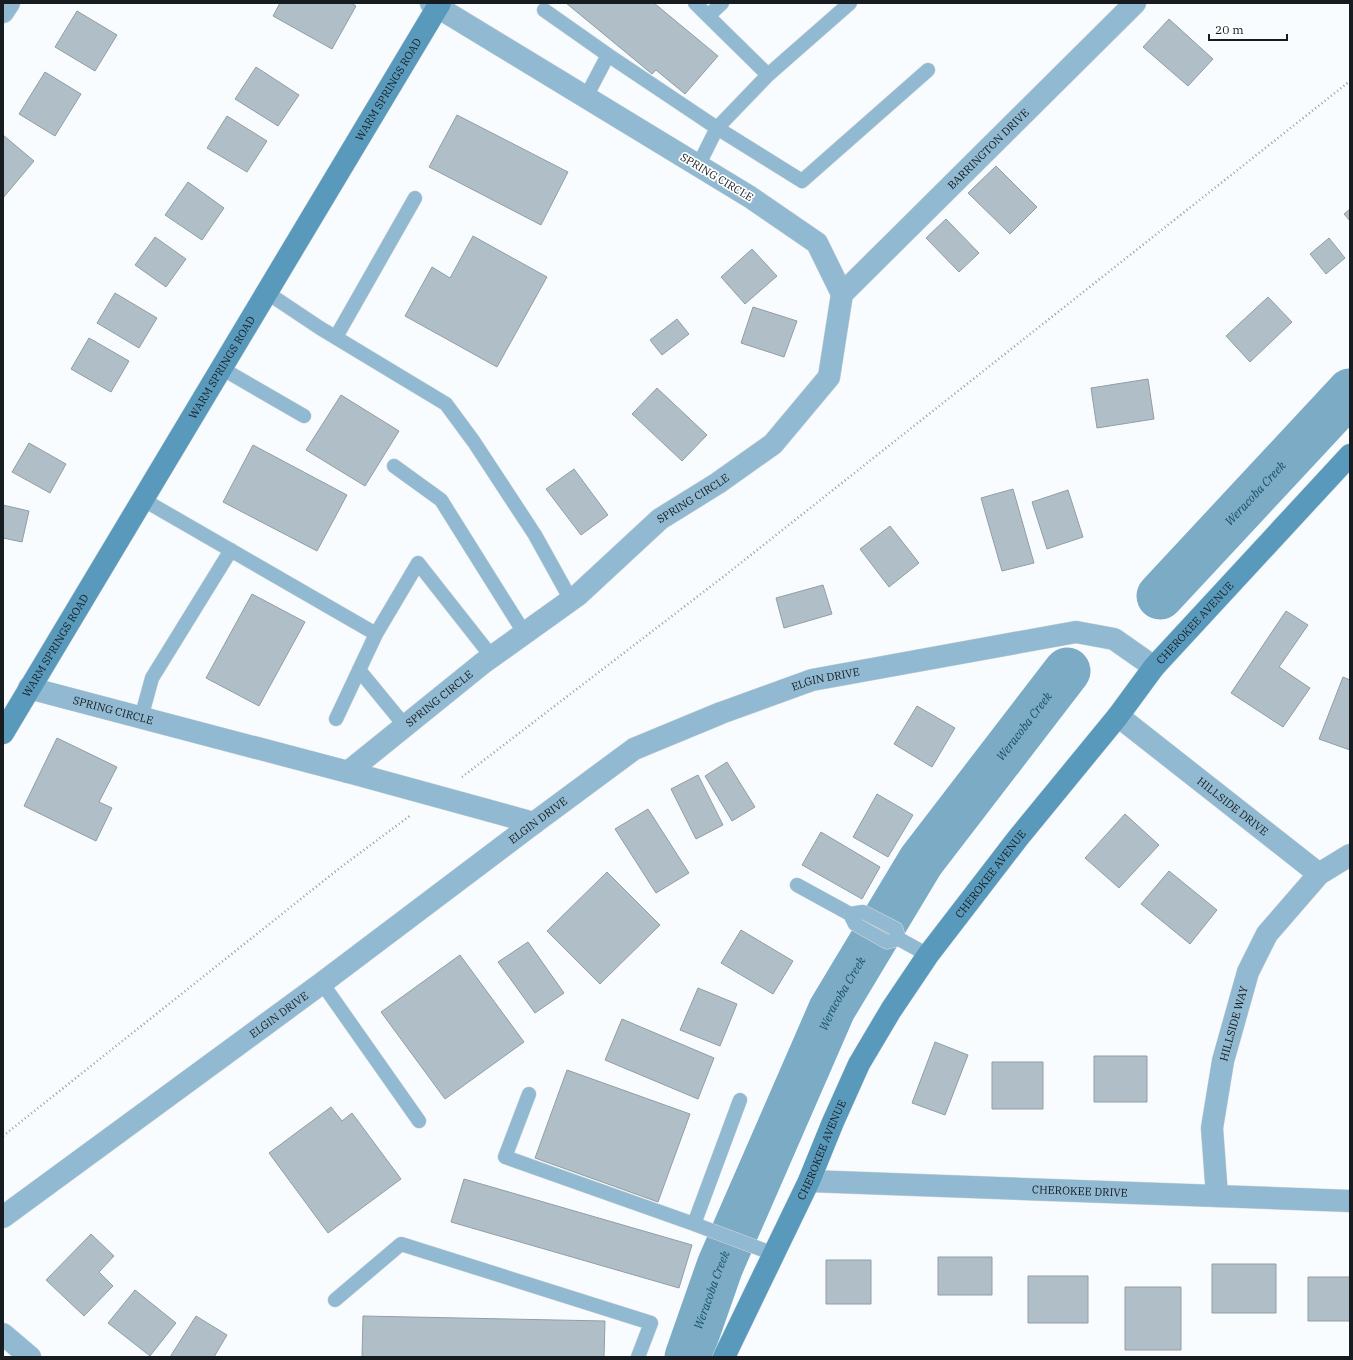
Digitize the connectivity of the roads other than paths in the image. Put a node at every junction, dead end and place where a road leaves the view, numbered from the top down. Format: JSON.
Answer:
{"nodes":[{"id":1,"x":9,"y":3,"type":"edge"},
{"id":2,"x":695,"y":3,"type":"edge"},
{"id":3,"x":722,"y":3,"type":"edge"},
{"id":4,"x":850,"y":3,"type":"edge"},
{"id":5,"x":1135,"y":3,"type":"edge"},
{"id":6,"x":436,"y":4,"type":"edge"},
{"id":7,"x":544,"y":10,"type":"dead end"},
{"id":8,"x":3,"y":12,"type":"edge"},
{"id":9,"x":708,"y":16,"type":"junction"},
{"id":10,"x":608,"y":55,"type":"junction"},
{"id":11,"x":928,"y":70,"type":"dead end"},
{"id":12,"x":768,"y":75,"type":"junction"},
{"id":13,"x":586,"y":97,"type":"junction"},
{"id":14,"x":717,"y":128,"type":"junction"},
{"id":15,"x":698,"y":166,"type":"junction"},
{"id":16,"x":415,"y":198,"type":"dead end"},
{"id":17,"x":266,"y":292,"type":"junction"},
{"id":18,"x":842,"y":294,"type":"junction"},
{"id":19,"x":336,"y":337,"type":"junction"},
{"id":20,"x":221,"y":368,"type":"junction"},
{"id":21,"x":304,"y":416,"type":"dead end"},
{"id":22,"x":1350,"y":455,"type":"edge"},
{"id":23,"x":394,"y":466,"type":"dead end"},
{"id":24,"x":142,"y":498,"type":"junction"},
{"id":25,"x":231,"y":550,"type":"junction"},
{"id":26,"x":571,"y":600,"type":"junction"},
{"id":27,"x":376,"y":634,"type":"junction"},
{"id":28,"x":525,"y":634,"type":"junction"},
{"id":29,"x":492,"y":657,"type":"junction"},
{"id":30,"x":1154,"y":667,"type":"junction"},
{"id":31,"x":359,"y":670,"type":"junction"},
{"id":32,"x":29,"y":688,"type":"junction"},
{"id":33,"x":1118,"y":716,"type":"junction"},
{"id":34,"x":141,"y":718,"type":"junction"},
{"id":35,"x":336,"y":720,"type":"dead end"},
{"id":36,"x":405,"y":726,"type":"junction"},
{"id":37,"x":3,"y":733,"type":"edge"},
{"id":38,"x":348,"y":772,"type":"junction"},
{"id":39,"x":534,"y":823,"type":"junction"},
{"id":40,"x":1350,"y":855,"type":"edge"},
{"id":41,"x":1319,"y":874,"type":"junction"},
{"id":42,"x":796,"y":885,"type":"dead end"},
{"id":43,"x":928,"y":955,"type":"junction"},
{"id":44,"x":322,"y":983,"type":"junction"},
{"id":45,"x":529,"y":1094,"type":"dead end"},
{"id":46,"x":740,"y":1100,"type":"dead end"},
{"id":47,"x":419,"y":1121,"type":"dead end"},
{"id":48,"x":809,"y":1181,"type":"junction"},
{"id":49,"x":1217,"y":1196,"type":"junction"},
{"id":50,"x":1350,"y":1201,"type":"edge"},
{"id":51,"x":3,"y":1217,"type":"edge"},
{"id":52,"x":694,"y":1224,"type":"junction"},
{"id":53,"x":774,"y":1254,"type":"junction"},
{"id":54,"x":335,"y":1300,"type":"dead end"},
{"id":55,"x":3,"y":1334,"type":"edge"},
{"id":56,"x":30,"y":1357,"type":"edge"},
{"id":57,"x":638,"y":1357,"type":"edge"},
{"id":58,"x":724,"y":1357,"type":"edge"}],
"edges":[{"from":1,"to":8,"type":"street"},
{"from":2,"to":9,"type":"lane"},
{"from":3,"to":9,"type":"lane"},
{"from":4,"to":12,"type":"lane"},
{"from":5,"to":18,"type":"street","name":"BARRINGTON DRIVE"},
{"from":6,"to":13,"type":"street","name":"SPRING CIRCLE"},
{"from":6,"to":17,"type":"street","name":"WARM SPRINGS ROAD"},
{"from":7,"to":10,"type":"lane"},
{"from":9,"to":12,"type":"lane"},
{"from":10,"to":13,"type":"lane"},
{"from":10,"to":14,"type":"lane"},
{"from":11,"to":14,"type":"lane"},
{"from":12,"to":14,"type":"lane"},
{"from":13,"to":15,"type":"street","name":"SPRING CIRCLE"},
{"from":14,"to":15,"type":"lane"},
{"from":15,"to":18,"type":"street","name":"SPRING CIRCLE"},
{"from":16,"to":19,"type":"lane"},
{"from":17,"to":19,"type":"lane"},
{"from":17,"to":20,"type":"street","name":"WARM SPRINGS ROAD"},
{"from":18,"to":26,"type":"street","name":"SPRING CIRCLE"},
{"from":19,"to":26,"type":"lane"},
{"from":20,"to":21,"type":"lane"},
{"from":20,"to":24,"type":"street","name":"WARM SPRINGS ROAD"},
{"from":22,"to":30,"type":"street","name":"CHEROKEE AVENUE"},
{"from":23,"to":28,"type":"lane"},
{"from":24,"to":25,"type":"lane"},
{"from":24,"to":32,"type":"street","name":"WARM SPRINGS ROAD"},
{"from":25,"to":27,"type":"lane"},
{"from":25,"to":34,"type":"lane"},
{"from":26,"to":28,"type":"street","name":"SPRING CIRCLE"},
{"from":27,"to":29,"type":"lane"},
{"from":27,"to":31,"type":"lane"},
{"from":28,"to":29,"type":"street","name":"SPRING CIRCLE"},
{"from":29,"to":36,"type":"street","name":"SPRING CIRCLE"},
{"from":30,"to":33,"type":"street","name":"CHEROKEE AVENUE"},
{"from":30,"to":39,"type":"street","name":"ELGIN DRIVE"},
{"from":31,"to":35,"type":"lane"},
{"from":31,"to":36,"type":"lane"},
{"from":32,"to":34,"type":"street","name":"SPRING CIRCLE"},
{"from":32,"to":37,"type":"street","name":"WARM SPRINGS ROAD"},
{"from":33,"to":41,"type":"street","name":"HILLSIDE DRIVE"},
{"from":33,"to":43,"type":"street","name":"CHEROKEE AVENUE"},
{"from":34,"to":38,"type":"street","name":"SPRING CIRCLE"},
{"from":36,"to":38,"type":"street","name":"SPRING CIRCLE"},
{"from":38,"to":39,"type":"street"},
{"from":39,"to":44,"type":"street","name":"ELGIN DRIVE"},
{"from":40,"to":41,"type":"street"},
{"from":41,"to":49,"type":"street","name":"HILLSIDE WAY"},
{"from":42,"to":43,"type":"lane"},
{"from":43,"to":48,"type":"street","name":"CHEROKEE AVENUE"},
{"from":44,"to":47,"type":"lane"},
{"from":44,"to":51,"type":"street","name":"ELGIN DRIVE"},
{"from":45,"to":52,"type":"lane"},
{"from":46,"to":52,"type":"lane"},
{"from":48,"to":49,"type":"street","name":"CHEROKEE DRIVE"},
{"from":48,"to":53,"type":"street","name":"CHEROKEE AVENUE"},
{"from":49,"to":50,"type":"street","name":"CHEROKEE DRIVE"},
{"from":52,"to":53,"type":"lane"},
{"from":53,"to":58,"type":"street","name":"CHEROKEE AVENUE"},
{"from":54,"to":57,"type":"lane"},
{"from":55,"to":56,"type":"street"}]}
